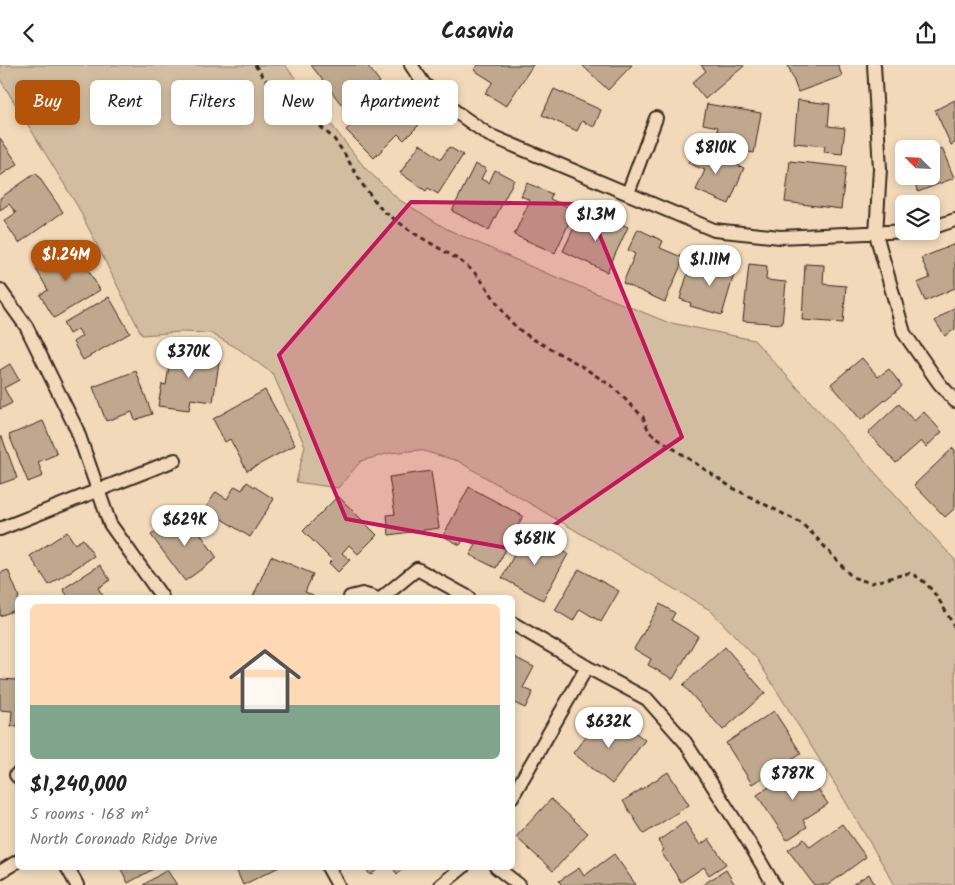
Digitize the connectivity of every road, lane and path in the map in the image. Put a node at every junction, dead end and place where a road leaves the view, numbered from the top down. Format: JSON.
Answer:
{"nodes":[{"id":1,"x":255,"y":65,"type":"edge"},
{"id":2,"x":411,"y":65,"type":"edge"},
{"id":3,"x":874,"y":65,"type":"edge"},
{"id":4,"x":656,"y":118,"type":"dead end"},
{"id":5,"x":628,"y":193,"type":"junction"},
{"id":6,"x":955,"y":220,"type":"edge"},
{"id":7,"x":940,"y":225,"type":"edge"},
{"id":8,"x":895,"y":232,"type":"edge"},
{"id":9,"x":876,"y":234,"type":"junction"},
{"id":10,"x":0,"y":290,"type":"edge"},
{"id":11,"x":955,"y":401,"type":"edge"},
{"id":12,"x":175,"y":460,"type":"dead end"},
{"id":13,"x":99,"y":490,"type":"junction"},
{"id":14,"x":0,"y":529,"type":"edge"},
{"id":15,"x":161,"y":595,"type":"edge"},
{"id":16,"x":385,"y":595,"type":"edge"},
{"id":17,"x":464,"y":595,"type":"edge"},
{"id":18,"x":515,"y":625,"type":"edge"},
{"id":19,"x":955,"y":628,"type":"edge"},
{"id":20,"x":587,"y":667,"type":"junction"},
{"id":21,"x":515,"y":792,"type":"edge"},
{"id":22,"x":15,"y":863,"type":"edge"},
{"id":23,"x":69,"y":870,"type":"edge"},
{"id":24,"x":330,"y":870,"type":"edge"},
{"id":25,"x":460,"y":870,"type":"edge"},
{"id":26,"x":500,"y":870,"type":"edge"},
{"id":27,"x":0,"y":872,"type":"edge"},
{"id":28,"x":77,"y":885,"type":"edge"},
{"id":29,"x":338,"y":885,"type":"edge"},
{"id":30,"x":441,"y":885,"type":"edge"},
{"id":31,"x":519,"y":885,"type":"edge"},
{"id":32,"x":774,"y":885,"type":"edge"}],
"edges":[{"from":1,"to":19,"type":"path"},
{"from":2,"to":5,"type":"street"},
{"from":3,"to":9,"type":"street"},
{"from":4,"to":5,"type":"street"},
{"from":5,"to":9,"type":"street"},
{"from":6,"to":7,"type":"street"},
{"from":8,"to":9,"type":"street"},
{"from":9,"to":11,"type":"street"},
{"from":10,"to":13,"type":"street"},
{"from":12,"to":13,"type":"street"},
{"from":13,"to":14,"type":"street"},
{"from":13,"to":15,"type":"street"},
{"from":16,"to":17,"type":"street"},
{"from":18,"to":20,"type":"street"},
{"from":20,"to":21,"type":"street"},
{"from":20,"to":32,"type":"street"},
{"from":22,"to":27,"type":"street"},
{"from":23,"to":28,"type":"street"},
{"from":24,"to":29,"type":"street"},
{"from":25,"to":30,"type":"street"},
{"from":26,"to":31,"type":"street"}]}
